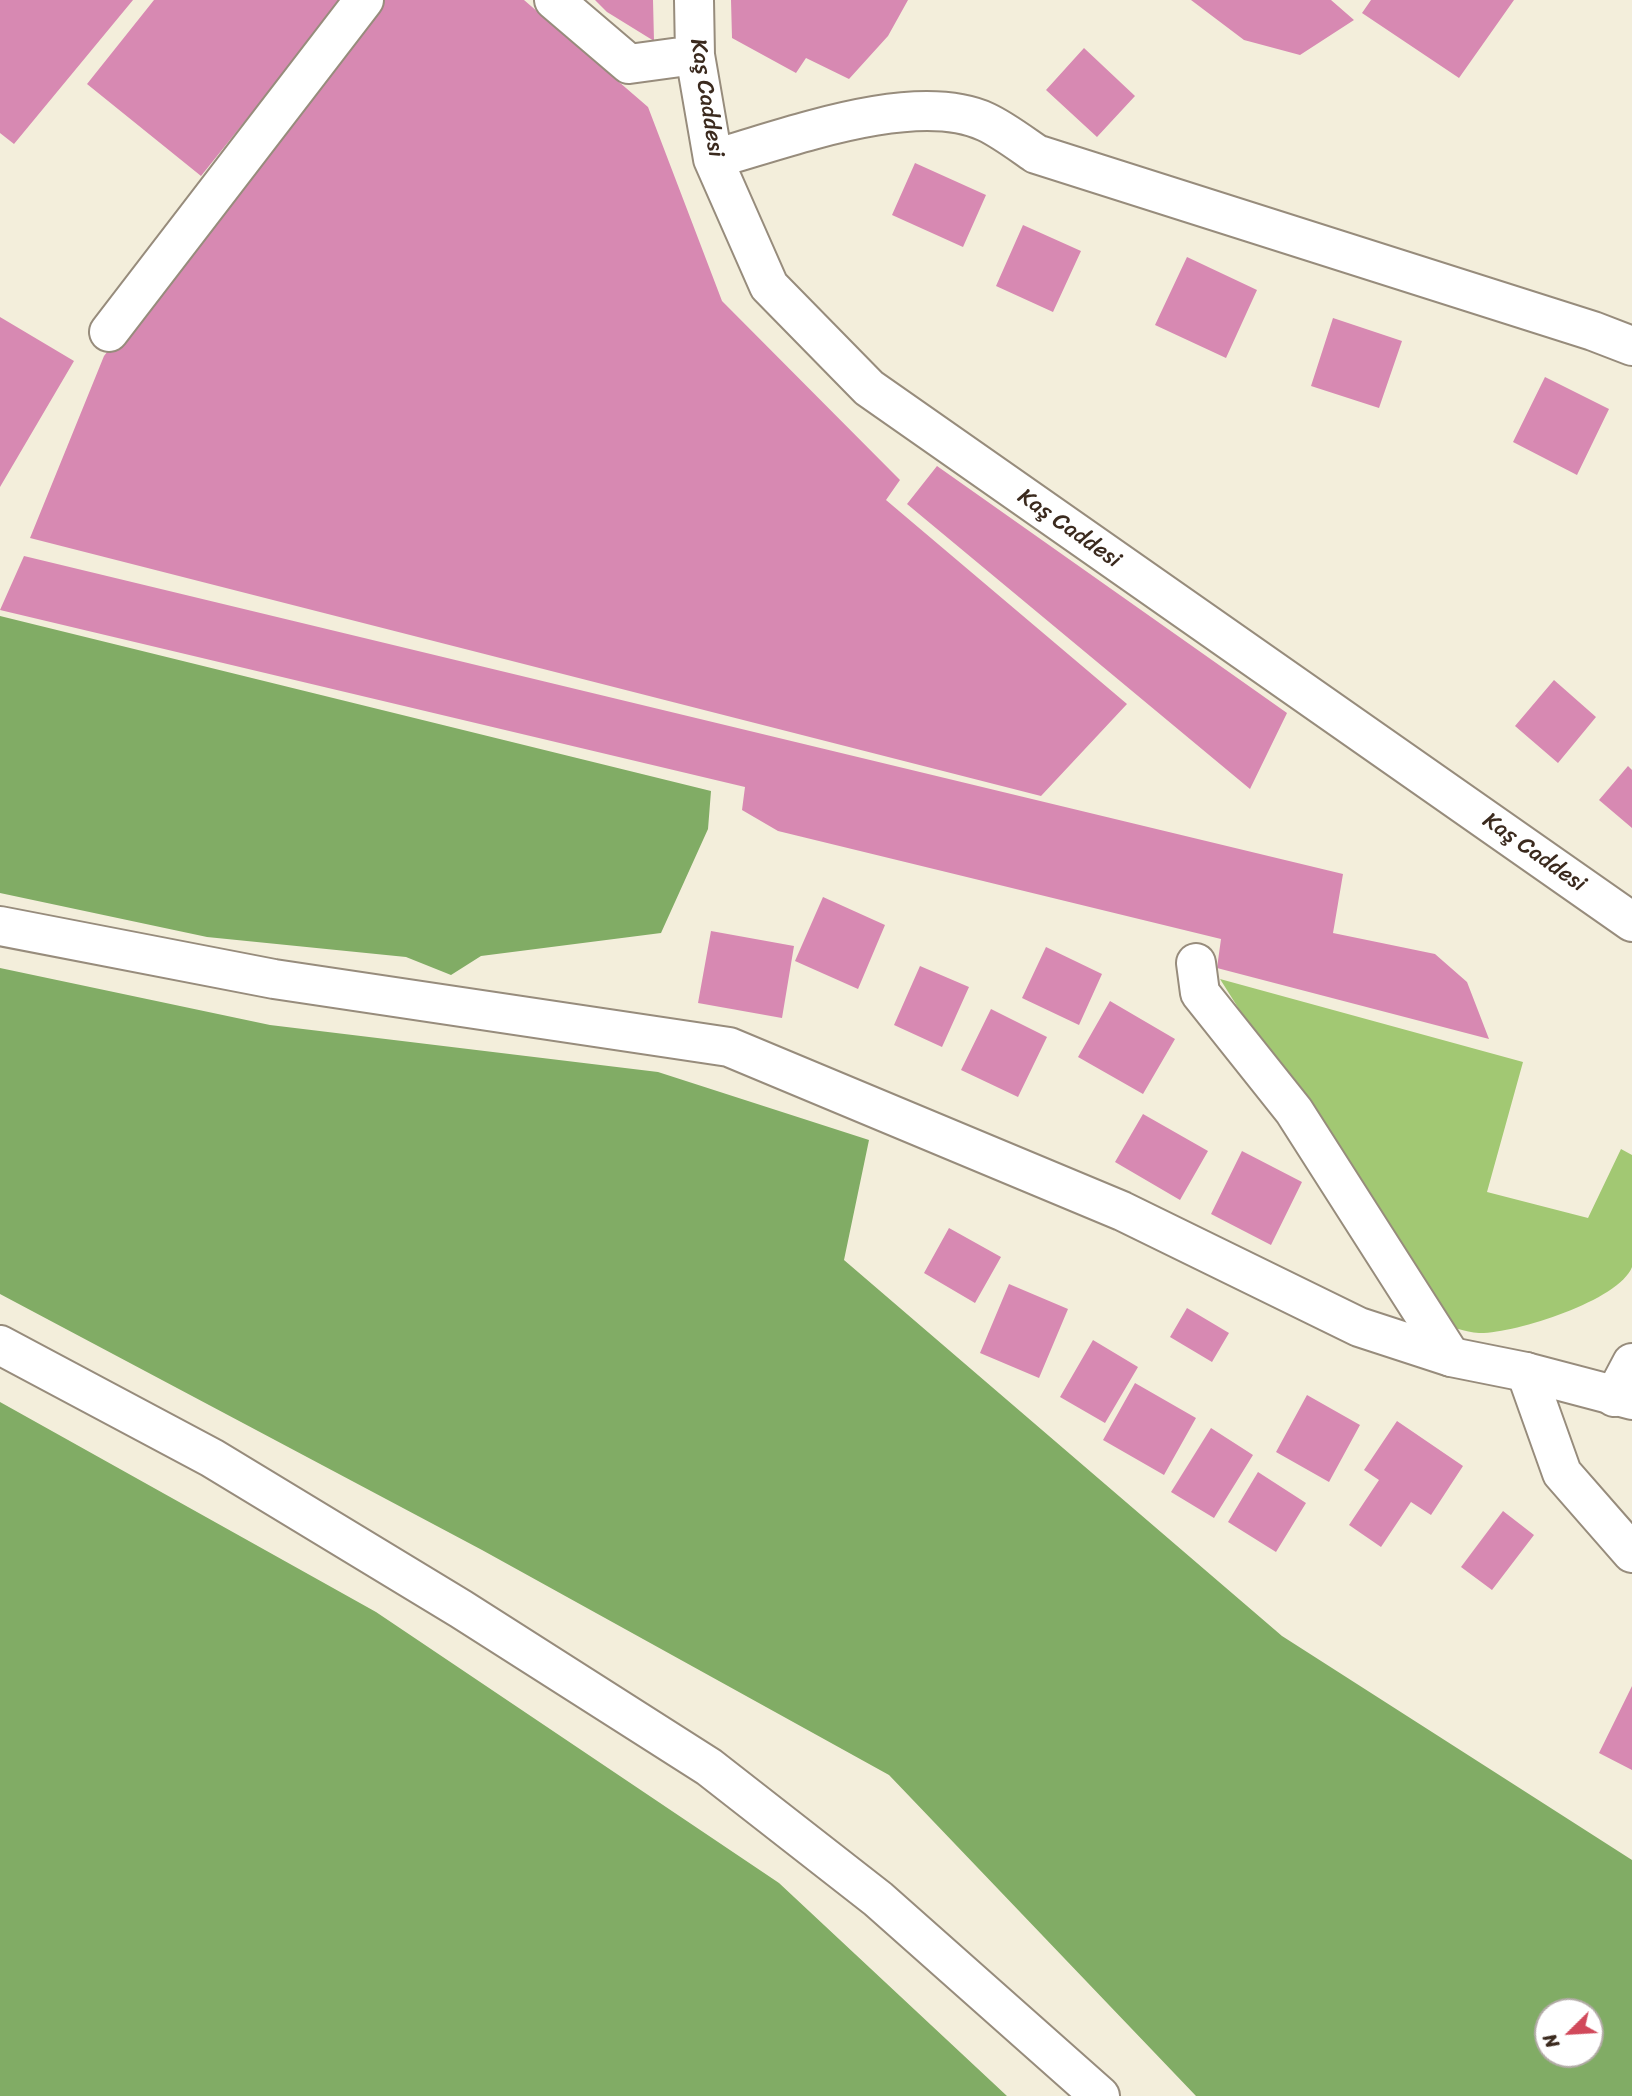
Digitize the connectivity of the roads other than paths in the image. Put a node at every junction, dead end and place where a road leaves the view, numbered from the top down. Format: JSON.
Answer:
{"nodes":[{"id":1,"x":363,"y":0,"type":"edge"},
{"id":2,"x":554,"y":0,"type":"edge"},
{"id":3,"x":694,"y":0,"type":"edge"},
{"id":4,"x":695,"y":55,"type":"junction"},
{"id":5,"x":713,"y":159,"type":"junction"},
{"id":6,"x":108,"y":332,"type":"dead end"},
{"id":7,"x":1632,"y":346,"type":"edge"},
{"id":8,"x":1632,"y":922,"type":"edge"},
{"id":9,"x":0,"y":926,"type":"edge"},
{"id":10,"x":1196,"y":963,"type":"dead end"},
{"id":11,"x":0,"y":1345,"type":"edge"},
{"id":12,"x":1451,"y":1357,"type":"junction"},
{"id":13,"x":1632,"y":1363,"type":"edge"},
{"id":14,"x":1526,"y":1372,"type":"junction"},
{"id":15,"x":1623,"y":1399,"type":"edge"},
{"id":16,"x":1632,"y":1553,"type":"edge"},
{"id":17,"x":1100,"y":2096,"type":"edge"}],
"edges":[{"from":1,"to":6,"type":"street"},
{"from":2,"to":4,"type":"street"},
{"from":3,"to":4,"type":"street","name":"Kaş Caddesi"},
{"from":4,"to":5,"type":"street","name":"Kaş Caddesi"},
{"from":5,"to":7,"type":"street"},
{"from":5,"to":8,"type":"street","name":"Kaş Caddesi"},
{"from":9,"to":12,"type":"street"},
{"from":10,"to":12,"type":"street"},
{"from":11,"to":17,"type":"street"},
{"from":12,"to":14,"type":"street"},
{"from":13,"to":15,"type":"street"},
{"from":14,"to":15,"type":"street"},
{"from":14,"to":16,"type":"street"}]}
